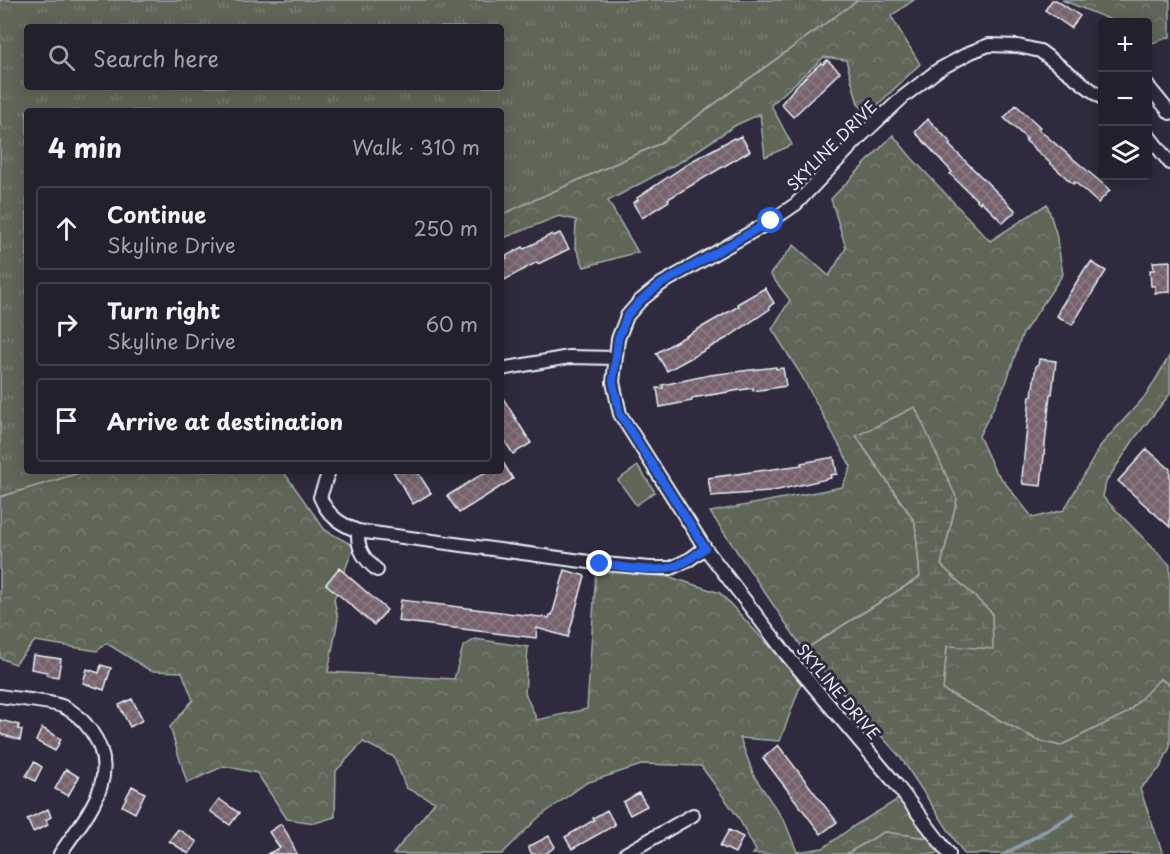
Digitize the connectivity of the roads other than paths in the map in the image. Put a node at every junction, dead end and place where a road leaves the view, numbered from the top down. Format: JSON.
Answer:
{"nodes":[{"id":1,"x":1152,"y":91,"type":"edge"},
{"id":2,"x":1098,"y":95,"type":"edge"},
{"id":3,"x":1170,"y":113,"type":"edge"},
{"id":4,"x":1152,"y":140,"type":"edge"},
{"id":5,"x":1170,"y":164,"type":"edge"},
{"id":6,"x":615,"y":358,"type":"junction"},
{"id":7,"x":504,"y":368,"type":"edge"},
{"id":8,"x":327,"y":474,"type":"edge"},
{"id":9,"x":358,"y":531,"type":"junction"},
{"id":10,"x":705,"y":548,"type":"junction"},
{"id":11,"x":377,"y":570,"type":"dead end"},
{"id":12,"x":0,"y":696,"type":"edge"},
{"id":13,"x":693,"y":815,"type":"dead end"},
{"id":14,"x":60,"y":854,"type":"edge"},
{"id":15,"x":625,"y":854,"type":"edge"},
{"id":16,"x":949,"y":854,"type":"edge"}],
"edges":[{"from":1,"to":3,"type":"street"},
{"from":2,"to":6,"type":"street","name":"SKYLINE DRIVE"},
{"from":4,"to":5,"type":"street"},
{"from":6,"to":7,"type":"street"},
{"from":6,"to":10,"type":"street","name":"SKYLINE DRIVE"},
{"from":8,"to":9,"type":"street"},
{"from":9,"to":10,"type":"street"},
{"from":9,"to":11,"type":"street"},
{"from":10,"to":16,"type":"street","name":"SKYLINE DRIVE"},
{"from":12,"to":14,"type":"street"},
{"from":13,"to":15,"type":"street"}]}
